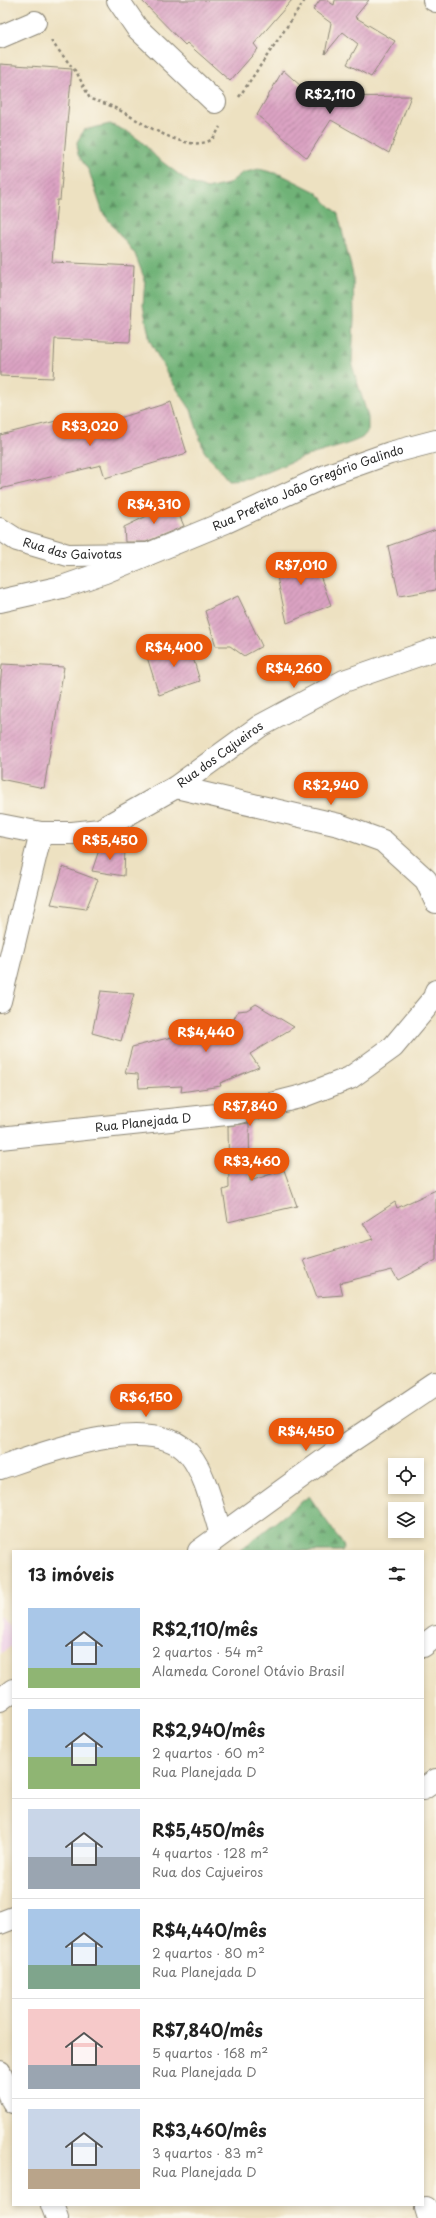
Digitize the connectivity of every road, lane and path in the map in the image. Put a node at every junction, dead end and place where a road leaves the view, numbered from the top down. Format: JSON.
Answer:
{"nodes":[{"id":1,"x":118,"y":0,"type":"edge"},
{"id":2,"x":305,"y":0,"type":"edge"},
{"id":3,"x":35,"y":22,"type":"joint"},
{"id":4,"x":0,"y":37,"type":"edge"},
{"id":5,"x":238,"y":99,"type":"dead end"},
{"id":6,"x":215,"y":102,"type":"dead end"},
{"id":7,"x":222,"y":125,"type":"dead end"},
{"id":8,"x":436,"y":441,"type":"edge"},
{"id":9,"x":0,"y":528,"type":"edge"},
{"id":10,"x":148,"y":554,"type":"junction"},
{"id":11,"x":0,"y":600,"type":"edge"},
{"id":12,"x":436,"y":649,"type":"edge"},
{"id":13,"x":176,"y":787,"type":"junction"},
{"id":14,"x":0,"y":825,"type":"edge"},
{"id":15,"x":41,"y":833,"type":"junction"},
{"id":16,"x":436,"y":902,"type":"edge"},
{"id":17,"x":436,"y":991,"type":"edge"},
{"id":18,"x":0,"y":1001,"type":"edge"},
{"id":19,"x":0,"y":1138,"type":"edge"},
{"id":20,"x":436,"y":1384,"type":"edge"},
{"id":21,"x":0,"y":1468,"type":"edge"},
{"id":22,"x":221,"y":1534,"type":"junction"},
{"id":23,"x":200,"y":1550,"type":"edge"},
{"id":24,"x":436,"y":1636,"type":"edge"},
{"id":25,"x":424,"y":1645,"type":"edge"},
{"id":26,"x":12,"y":1691,"type":"edge"},
{"id":27,"x":0,"y":1700,"type":"edge"},
{"id":28,"x":436,"y":1780,"type":"edge"},
{"id":29,"x":424,"y":1788,"type":"edge"},
{"id":30,"x":12,"y":1918,"type":"edge"},
{"id":31,"x":0,"y":1923,"type":"edge"},
{"id":32,"x":52,"y":2206,"type":"edge"},
{"id":33,"x":57,"y":2218,"type":"edge"}],
"edges":[{"from":1,"to":6,"type":"street"},
{"from":2,"to":5,"type":"path"},
{"from":3,"to":4,"type":"street"},
{"from":3,"to":7,"type":"path"},
{"from":8,"to":10,"type":"street","name":"Rua Prefeito João Gregório Galindo"},
{"from":9,"to":10,"type":"street","name":"Rua das Gaivotas"},
{"from":10,"to":11,"type":"street","name":"Rua Prefeito João Gregório Galindo"},
{"from":12,"to":13,"type":"street","name":"Rua dos Cajueiros"},
{"from":13,"to":15,"type":"street","name":"Rua dos Cajueiros"},
{"from":13,"to":16,"type":"street"},
{"from":14,"to":15,"type":"street","name":"Rua dos Cajueiros"},
{"from":15,"to":18,"type":"street"},
{"from":17,"to":19,"type":"street","name":"Rua Planejada D"},
{"from":20,"to":22,"type":"street"},
{"from":21,"to":22,"type":"street"},
{"from":22,"to":23,"type":"street"},
{"from":24,"to":25,"type":"street"},
{"from":26,"to":27,"type":"street"},
{"from":28,"to":29,"type":"street"},
{"from":30,"to":31,"type":"street"},
{"from":32,"to":33,"type":"street"}]}
